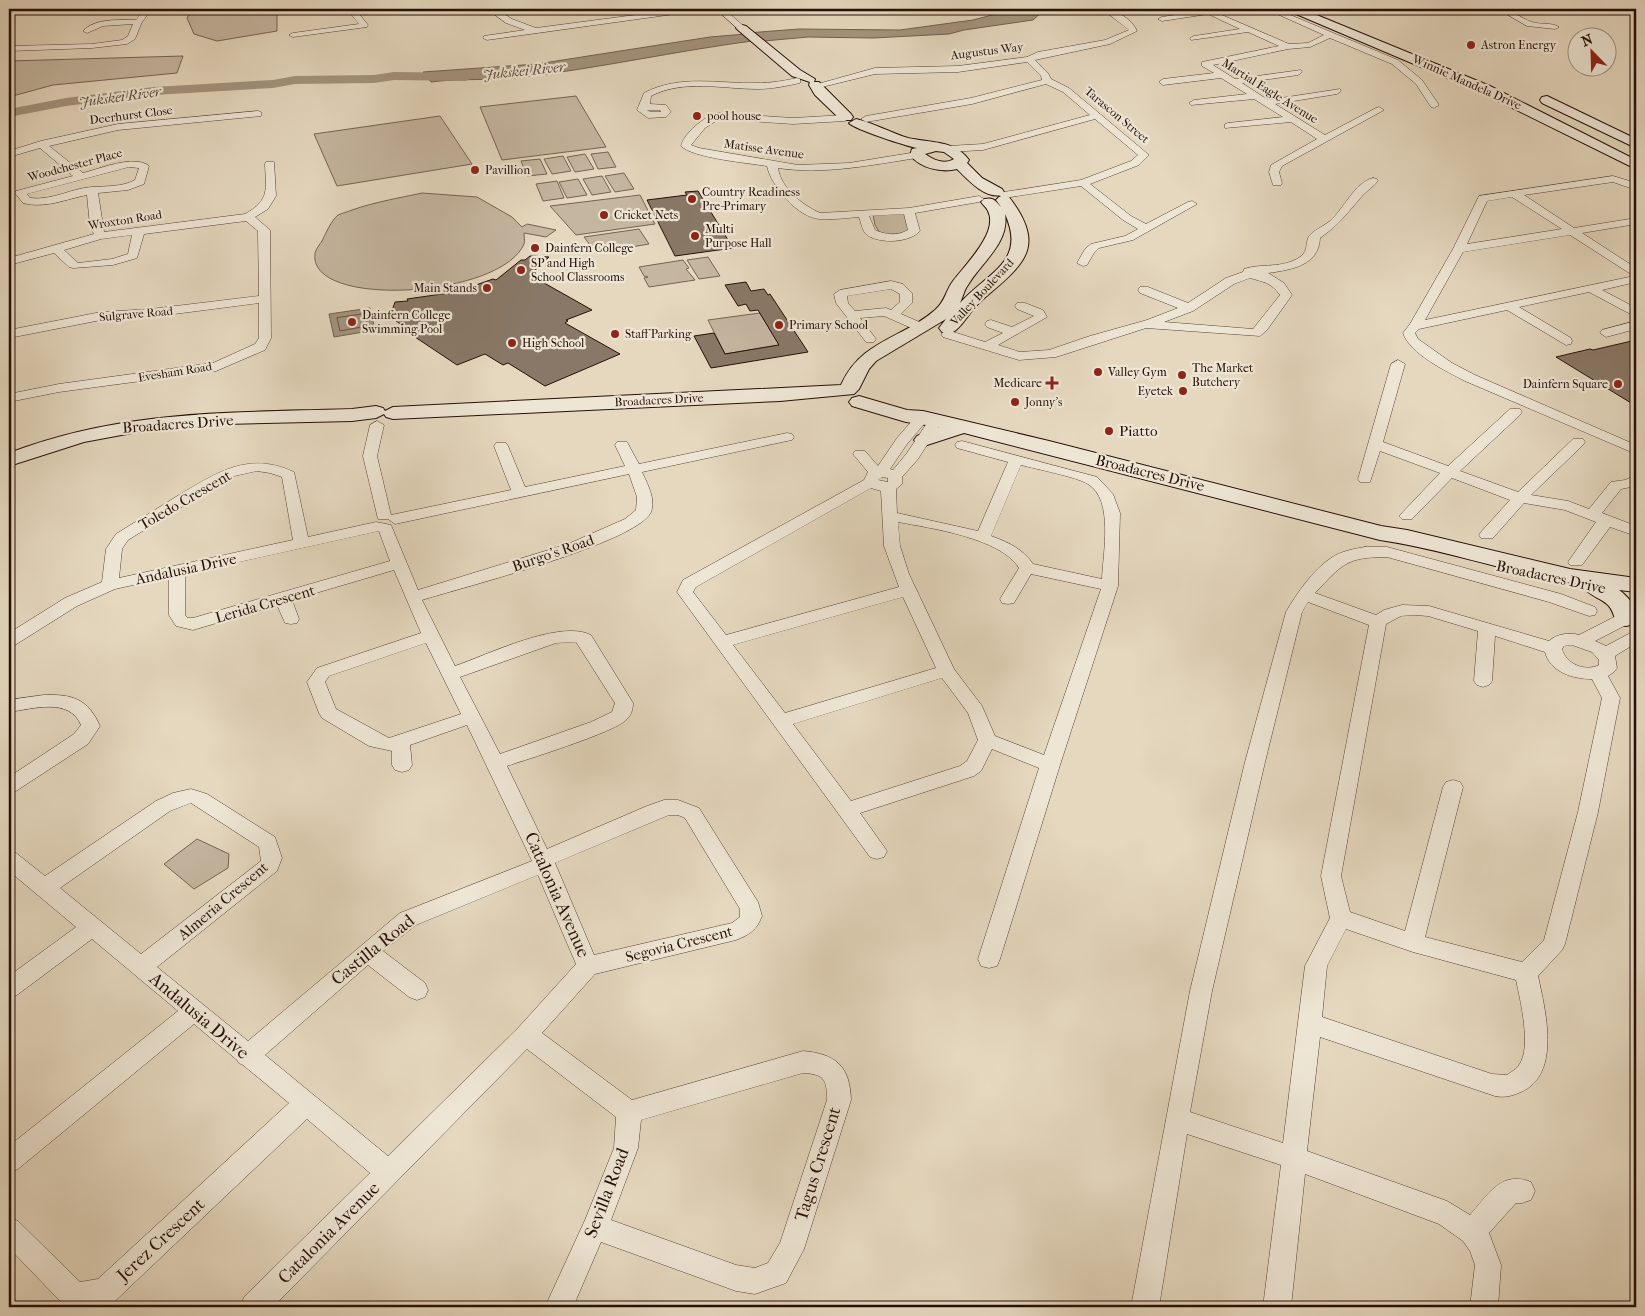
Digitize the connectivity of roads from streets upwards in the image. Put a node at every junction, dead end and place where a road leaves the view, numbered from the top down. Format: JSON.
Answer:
{"nodes":[{"id":1,"x":66,"y":9,"type":"edge"},
{"id":2,"x":148,"y":9,"type":"edge"},
{"id":3,"x":351,"y":9,"type":"edge"},
{"id":4,"x":491,"y":9,"type":"edge"},
{"id":5,"x":696,"y":9,"type":"edge"},
{"id":6,"x":720,"y":9,"type":"edge"},
{"id":7,"x":1106,"y":9,"type":"edge"},
{"id":8,"x":1293,"y":9,"type":"edge"},
{"id":9,"x":1502,"y":9,"type":"edge"},
{"id":10,"x":1205,"y":10,"type":"edge"},
{"id":11,"x":656,"y":11,"type":"edge"},
{"id":12,"x":1269,"y":11,"type":"edge"},
{"id":13,"x":9,"y":13,"type":"edge"},
{"id":14,"x":1162,"y":19,"type":"dead end"},
{"id":15,"x":138,"y":22,"type":"junction"},
{"id":16,"x":1303,"y":22,"type":"junction"},
{"id":17,"x":1285,"y":26,"type":"dead end"},
{"id":18,"x":1555,"y":27,"type":"dead end"},
{"id":19,"x":742,"y":28,"type":"joint"},
{"id":20,"x":1250,"y":30,"type":"junction"},
{"id":21,"x":87,"y":31,"type":"dead end"},
{"id":22,"x":536,"y":31,"type":"junction"},
{"id":23,"x":1331,"y":34,"type":"junction"},
{"id":24,"x":293,"y":35,"type":"dead end"},
{"id":25,"x":488,"y":38,"type":"dead end"},
{"id":26,"x":1194,"y":38,"type":"dead end"},
{"id":27,"x":1288,"y":47,"type":"junction"},
{"id":28,"x":9,"y":49,"type":"edge"},
{"id":29,"x":1029,"y":59,"type":"junction"},
{"id":30,"x":1397,"y":63,"type":"junction"},
{"id":31,"x":1376,"y":66,"type":"dead end"},
{"id":32,"x":1298,"y":72,"type":"dead end"},
{"id":33,"x":1221,"y":75,"type":"junction"},
{"id":34,"x":1047,"y":80,"type":"junction"},
{"id":35,"x":1163,"y":82,"type":"dead end"},
{"id":36,"x":1232,"y":82,"type":"junction"},
{"id":37,"x":807,"y":83,"type":"junction"},
{"id":38,"x":1337,"y":91,"type":"dead end"},
{"id":39,"x":1533,"y":93,"type":"dead end"},
{"id":40,"x":1255,"y":96,"type":"junction"},
{"id":41,"x":1266,"y":103,"type":"junction"},
{"id":42,"x":1194,"y":104,"type":"dead end"},
{"id":43,"x":1434,"y":105,"type":"dead end"},
{"id":44,"x":645,"y":106,"type":"dead end"},
{"id":45,"x":1379,"y":110,"type":"dead end"},
{"id":46,"x":258,"y":114,"type":"dead end"},
{"id":47,"x":1097,"y":116,"type":"junction"},
{"id":48,"x":1292,"y":119,"type":"junction"},
{"id":49,"x":858,"y":120,"type":"junction"},
{"id":50,"x":1228,"y":126,"type":"dead end"},
{"id":51,"x":1324,"y":139,"type":"junction"},
{"id":52,"x":903,"y":141,"type":"junction"},
{"id":53,"x":41,"y":144,"type":"junction"},
{"id":54,"x":1636,"y":144,"type":"edge"},
{"id":55,"x":982,"y":147,"type":"junction"},
{"id":56,"x":931,"y":148,"type":"junction"},
{"id":57,"x":948,"y":150,"type":"junction"},
{"id":58,"x":9,"y":154,"type":"edge"},
{"id":59,"x":920,"y":156,"type":"junction"},
{"id":60,"x":960,"y":161,"type":"junction"},
{"id":61,"x":270,"y":164,"type":"dead end"},
{"id":62,"x":772,"y":165,"type":"junction"},
{"id":63,"x":1636,"y":165,"type":"edge"},
{"id":64,"x":943,"y":166,"type":"junction"},
{"id":65,"x":80,"y":176,"type":"junction"},
{"id":66,"x":1373,"y":181,"type":"dead end"},
{"id":67,"x":1083,"y":183,"type":"junction"},
{"id":68,"x":1277,"y":183,"type":"dead end"},
{"id":69,"x":1636,"y":187,"type":"edge"},
{"id":70,"x":92,"y":190,"type":"junction"},
{"id":71,"x":20,"y":193,"type":"junction"},
{"id":72,"x":1512,"y":193,"type":"junction"},
{"id":73,"x":9,"y":196,"type":"edge"},
{"id":74,"x":992,"y":197,"type":"junction"},
{"id":75,"x":1192,"y":204,"type":"dead end"},
{"id":76,"x":909,"y":211,"type":"junction"},
{"id":77,"x":864,"y":214,"type":"junction"},
{"id":78,"x":248,"y":217,"type":"junction"},
{"id":79,"x":1636,"y":221,"type":"edge"},
{"id":80,"x":1144,"y":228,"type":"junction"},
{"id":81,"x":139,"y":231,"type":"junction"},
{"id":82,"x":1573,"y":231,"type":"junction"},
{"id":83,"x":100,"y":236,"type":"junction"},
{"id":84,"x":56,"y":248,"type":"junction"},
{"id":85,"x":1459,"y":249,"type":"junction"},
{"id":86,"x":9,"y":262,"type":"edge"},
{"id":87,"x":1083,"y":263,"type":"dead end"},
{"id":88,"x":1636,"y":273,"type":"edge"},
{"id":89,"x":1258,"y":274,"type":"junction"},
{"id":90,"x":1636,"y":279,"type":"edge"},
{"id":91,"x":1144,"y":290,"type":"dead end"},
{"id":92,"x":1592,"y":290,"type":"junction"},
{"id":93,"x":954,"y":294,"type":"junction"},
{"id":94,"x":265,"y":299,"type":"junction"},
{"id":95,"x":974,"y":299,"type":"junction"},
{"id":96,"x":1021,"y":306,"type":"dead end"},
{"id":97,"x":1510,"y":306,"type":"junction"},
{"id":98,"x":1189,"y":308,"type":"junction"},
{"id":99,"x":1636,"y":313,"type":"edge"},
{"id":100,"x":851,"y":314,"type":"junction"},
{"id":101,"x":894,"y":314,"type":"junction"},
{"id":102,"x":991,"y":324,"type":"dead end"},
{"id":103,"x":1146,"y":324,"type":"junction"},
{"id":104,"x":1636,"y":325,"type":"edge"},
{"id":105,"x":1416,"y":326,"type":"junction"},
{"id":106,"x":921,"y":327,"type":"junction"},
{"id":107,"x":1013,"y":332,"type":"junction"},
{"id":108,"x":944,"y":333,"type":"junction"},
{"id":109,"x":1606,"y":333,"type":"dead end"},
{"id":110,"x":9,"y":334,"type":"edge"},
{"id":111,"x":871,"y":339,"type":"dead end"},
{"id":112,"x":1566,"y":341,"type":"dead end"},
{"id":113,"x":987,"y":346,"type":"junction"},
{"id":114,"x":1398,"y":364,"type":"dead end"},
{"id":115,"x":867,"y":368,"type":"junction"},
{"id":116,"x":858,"y":394,"type":"junction"},
{"id":117,"x":9,"y":398,"type":"edge"},
{"id":118,"x":1515,"y":412,"type":"dead end"},
{"id":119,"x":376,"y":418,"type":"junction"},
{"id":120,"x":926,"y":418,"type":"junction"},
{"id":121,"x":964,"y":436,"type":"junction"},
{"id":122,"x":787,"y":437,"type":"dead end"},
{"id":123,"x":902,"y":441,"type":"junction"},
{"id":124,"x":922,"y":442,"type":"junction"},
{"id":125,"x":1578,"y":442,"type":"dead end"},
{"id":126,"x":1375,"y":444,"type":"junction"},
{"id":127,"x":622,"y":445,"type":"dead end"},
{"id":128,"x":500,"y":446,"type":"dead end"},
{"id":129,"x":1636,"y":450,"type":"edge"},
{"id":130,"x":860,"y":454,"type":"dead end"},
{"id":131,"x":1016,"y":459,"type":"junction"},
{"id":132,"x":9,"y":460,"type":"edge"},
{"id":133,"x":632,"y":468,"type":"junction"},
{"id":134,"x":1451,"y":471,"type":"junction"},
{"id":135,"x":882,"y":478,"type":"junction"},
{"id":136,"x":1364,"y":479,"type":"dead end"},
{"id":137,"x":1636,"y":479,"type":"edge"},
{"id":138,"x":519,"y":492,"type":"junction"},
{"id":139,"x":1520,"y":498,"type":"junction"},
{"id":140,"x":891,"y":516,"type":"junction"},
{"id":141,"x":1407,"y":516,"type":"dead end"},
{"id":142,"x":1598,"y":517,"type":"junction"},
{"id":143,"x":385,"y":523,"type":"junction"},
{"id":144,"x":1636,"y":531,"type":"edge"},
{"id":145,"x":1380,"y":532,"type":"junction"},
{"id":146,"x":1487,"y":535,"type":"dead end"},
{"id":147,"x":983,"y":537,"type":"junction"},
{"id":148,"x":301,"y":544,"type":"junction"},
{"id":149,"x":1576,"y":562,"type":"dead end"},
{"id":150,"x":398,"y":564,"type":"junction"},
{"id":151,"x":1027,"y":568,"type":"junction"},
{"id":152,"x":177,"y":571,"type":"junction"},
{"id":153,"x":110,"y":585,"type":"junction"},
{"id":154,"x":1636,"y":585,"type":"edge"},
{"id":155,"x":1110,"y":586,"type":"junction"},
{"id":156,"x":1596,"y":588,"type":"junction"},
{"id":157,"x":908,"y":590,"type":"junction"},
{"id":158,"x":1636,"y":594,"type":"edge"},
{"id":159,"x":1304,"y":595,"type":"junction"},
{"id":160,"x":413,"y":597,"type":"junction"},
{"id":161,"x":283,"y":599,"type":"junction"},
{"id":162,"x":1008,"y":599,"type":"dead end"},
{"id":163,"x":1589,"y":610,"type":"dead end"},
{"id":164,"x":291,"y":619,"type":"dead end"},
{"id":165,"x":40,"y":620,"type":"junction"},
{"id":166,"x":1378,"y":622,"type":"junction"},
{"id":167,"x":1633,"y":624,"type":"edge"},
{"id":168,"x":9,"y":627,"type":"edge"},
{"id":169,"x":1487,"y":628,"type":"junction"},
{"id":170,"x":430,"y":636,"type":"junction"},
{"id":171,"x":9,"y":641,"type":"edge"},
{"id":172,"x":1582,"y":641,"type":"junction"},
{"id":173,"x":722,"y":642,"type":"junction"},
{"id":174,"x":1553,"y":648,"type":"junction"},
{"id":175,"x":1604,"y":654,"type":"junction"},
{"id":176,"x":946,"y":671,"type":"junction"},
{"id":177,"x":1597,"y":673,"type":"junction"},
{"id":178,"x":449,"y":675,"type":"junction"},
{"id":179,"x":1483,"y":681,"type":"dead end"},
{"id":180,"x":9,"y":706,"type":"edge"},
{"id":181,"x":472,"y":717,"type":"junction"},
{"id":182,"x":780,"y":720,"type":"junction"},
{"id":183,"x":987,"y":740,"type":"junction"},
{"id":184,"x":401,"y":743,"type":"junction"},
{"id":185,"x":496,"y":763,"type":"junction"},
{"id":186,"x":402,"y":765,"type":"dead end"},
{"id":187,"x":1050,"y":765,"type":"junction"},
{"id":188,"x":9,"y":786,"type":"edge"},
{"id":189,"x":1453,"y":786,"type":"dead end"},
{"id":190,"x":848,"y":810,"type":"junction"},
{"id":191,"x":878,"y":851,"type":"dead end"},
{"id":192,"x":9,"y":859,"type":"edge"},
{"id":193,"x":544,"y":861,"type":"junction"},
{"id":194,"x":44,"y":888,"type":"junction"},
{"id":195,"x":1341,"y":918,"type":"junction"},
{"id":196,"x":92,"y":927,"type":"junction"},
{"id":197,"x":1413,"y":943,"type":"junction"},
{"id":198,"x":368,"y":952,"type":"junction"},
{"id":199,"x":990,"y":959,"type":"dead end"},
{"id":200,"x":588,"y":966,"type":"junction"},
{"id":201,"x":141,"y":968,"type":"junction"},
{"id":202,"x":1526,"y":973,"type":"junction"},
{"id":203,"x":9,"y":988,"type":"edge"},
{"id":204,"x":417,"y":990,"type":"dead end"},
{"id":205,"x":194,"y":1011,"type":"junction"},
{"id":206,"x":1309,"y":1023,"type":"junction"},
{"id":207,"x":526,"y":1035,"type":"junction"},
{"id":208,"x":247,"y":1056,"type":"junction"},
{"id":209,"x":307,"y":1103,"type":"junction"},
{"id":210,"x":629,"y":1112,"type":"junction"},
{"id":211,"x":1176,"y":1119,"type":"junction"},
{"id":212,"x":1294,"y":1158,"type":"junction"},
{"id":213,"x":9,"y":1161,"type":"edge"},
{"id":214,"x":389,"y":1174,"type":"junction"},
{"id":215,"x":1522,"y":1192,"type":"dead end"},
{"id":216,"x":595,"y":1227,"type":"junction"},
{"id":217,"x":9,"y":1230,"type":"edge"},
{"id":218,"x":1472,"y":1232,"type":"junction"},
{"id":219,"x":254,"y":1307,"type":"edge"},
{"id":220,"x":559,"y":1307,"type":"edge"},
{"id":221,"x":1145,"y":1307,"type":"edge"},
{"id":222,"x":1277,"y":1307,"type":"edge"},
{"id":223,"x":1484,"y":1307,"type":"edge"}],
"edges":[{"from":1,"to":13,"type":"street"},
{"from":2,"to":15,"type":"street"},
{"from":3,"to":24,"type":"street"},
{"from":4,"to":22,"type":"street"},
{"from":5,"to":11,"type":"street"},
{"from":6,"to":19,"type":"street"},
{"from":7,"to":29,"type":"street","name":"Augustus Way"},
{"from":8,"to":63,"type":"street","name":"Winnie Mandela Drive"},
{"from":9,"to":18,"type":"street"},
{"from":10,"to":14,"type":"street"},
{"from":10,"to":20,"type":"street"},
{"from":11,"to":22,"type":"street"},
{"from":12,"to":16,"type":"street"},
{"from":15,"to":21,"type":"street"},
{"from":15,"to":28,"type":"street"},
{"from":16,"to":17,"type":"street"},
{"from":16,"to":23,"type":"street"},
{"from":19,"to":37,"type":"street"},
{"from":20,"to":26,"type":"street"},
{"from":20,"to":27,"type":"street"},
{"from":22,"to":25,"type":"street"},
{"from":23,"to":27,"type":"street"},
{"from":23,"to":30,"type":"street"},
{"from":27,"to":33,"type":"street","name":"Martial Eagle Avenue"},
{"from":29,"to":34,"type":"street","name":"Tarascon Street"},
{"from":29,"to":37,"type":"street","name":"Augustus Way"},
{"from":30,"to":31,"type":"street"},
{"from":30,"to":43,"type":"street"},
{"from":32,"to":36,"type":"street"},
{"from":33,"to":35,"type":"street"},
{"from":33,"to":36,"type":"street","name":"Martial Eagle Avenue"},
{"from":34,"to":47,"type":"street","name":"Tarascon Street"},
{"from":34,"to":49,"type":"street"},
{"from":36,"to":40,"type":"street","name":"Martial Eagle Avenue"},
{"from":37,"to":44,"type":"street","name":"Augustus Way"},
{"from":37,"to":49,"type":"street"},
{"from":38,"to":41,"type":"street"},
{"from":39,"to":54,"type":"street","name":"Winnie Mandela Drive"},
{"from":40,"to":41,"type":"street","name":"Martial Eagle Avenue"},
{"from":40,"to":42,"type":"street"},
{"from":41,"to":48,"type":"street","name":"Martial Eagle Avenue"},
{"from":45,"to":51,"type":"street"},
{"from":46,"to":53,"type":"street","name":"Deerhurst Close"},
{"from":47,"to":55,"type":"street"},
{"from":47,"to":67,"type":"street","name":"Tarascon Street"},
{"from":48,"to":50,"type":"street"},
{"from":48,"to":51,"type":"street","name":"Martial Eagle Avenue"},
{"from":49,"to":52,"type":"street"},
{"from":49,"to":62,"type":"street","name":"Matisse Avenue"},
{"from":51,"to":68,"type":"street"},
{"from":52,"to":56,"type":"street"},
{"from":52,"to":59,"type":"street"},
{"from":53,"to":58,"type":"street","name":"Deerhurst Close"},
{"from":53,"to":65,"type":"street"},
{"from":55,"to":57,"type":"street"},
{"from":55,"to":60,"type":"street"},
{"from":56,"to":57,"type":"street"},
{"from":56,"to":59,"type":"street"},
{"from":57,"to":60,"type":"street"},
{"from":59,"to":62,"type":"street","name":"Matisse Avenue"},
{"from":59,"to":64,"type":"street"},
{"from":60,"to":64,"type":"street"},
{"from":60,"to":74,"type":"street"},
{"from":61,"to":78,"type":"street"},
{"from":62,"to":77,"type":"street","name":"Tarascon Street"},
{"from":64,"to":74,"type":"street","name":"Valley Boulevard"},
{"from":65,"to":70,"type":"street","name":"Woodchester Place"},
{"from":65,"to":71,"type":"street","name":"Woodchester Place"},
{"from":66,"to":89,"type":"street"},
{"from":67,"to":74,"type":"street","name":"Tarascon Street"},
{"from":67,"to":80,"type":"street"},
{"from":69,"to":72,"type":"street"},
{"from":70,"to":71,"type":"street","name":"Woodchester Place"},
{"from":70,"to":83,"type":"street"},
{"from":71,"to":73,"type":"street","name":"Woodchester Place"},
{"from":72,"to":82,"type":"street"},
{"from":72,"to":85,"type":"street"},
{"from":74,"to":76,"type":"street","name":"Tarascon Street"},
{"from":74,"to":93,"type":"street","name":"Valley Boulevard"},
{"from":74,"to":95,"type":"street","name":"Valley Boulevard"},
{"from":75,"to":80,"type":"street"},
{"from":76,"to":77,"type":"street","name":"Tarascon Street"},
{"from":76,"to":77,"type":"street"},
{"from":78,"to":81,"type":"street","name":"Wroxton Road"},
{"from":78,"to":94,"type":"street","name":"Evesham Road"},
{"from":79,"to":82,"type":"street"},
{"from":80,"to":87,"type":"street"},
{"from":81,"to":83,"type":"street","name":"Wroxton Road"},
{"from":81,"to":84,"type":"street"},
{"from":82,"to":85,"type":"street"},
{"from":82,"to":88,"type":"street"},
{"from":83,"to":84,"type":"street","name":"Wroxton Road"},
{"from":84,"to":86,"type":"street","name":"Wroxton Road"},
{"from":85,"to":105,"type":"street"},
{"from":89,"to":98,"type":"street"},
{"from":89,"to":103,"type":"street"},
{"from":90,"to":92,"type":"street"},
{"from":91,"to":98,"type":"street"},
{"from":92,"to":97,"type":"street"},
{"from":92,"to":99,"type":"street"},
{"from":93,"to":95,"type":"street"},
{"from":93,"to":106,"type":"street","name":"Valley Boulevard"},
{"from":94,"to":110,"type":"street","name":"Sulgrave Road"},
{"from":94,"to":117,"type":"street","name":"Evesham Road"},
{"from":95,"to":108,"type":"street","name":"Valley Boulevard"},
{"from":96,"to":107,"type":"street"},
{"from":97,"to":105,"type":"street"},
{"from":97,"to":112,"type":"street"},
{"from":98,"to":103,"type":"street"},
{"from":100,"to":101,"type":"street"},
{"from":100,"to":101,"type":"street"},
{"from":100,"to":111,"type":"street"},
{"from":101,"to":106,"type":"street"},
{"from":102,"to":107,"type":"street"},
{"from":103,"to":113,"type":"street"},
{"from":104,"to":109,"type":"street"},
{"from":105,"to":129,"type":"street"},
{"from":106,"to":108,"type":"street"},
{"from":106,"to":115,"type":"street","name":"Valley Boulevard"},
{"from":107,"to":113,"type":"street"},
{"from":108,"to":113,"type":"street"},
{"from":108,"to":115,"type":"street","name":"Valley Boulevard"},
{"from":114,"to":126,"type":"street"},
{"from":115,"to":116,"type":"street"},
{"from":116,"to":119,"type":"street","name":"Broadacres Drive"},
{"from":116,"to":120,"type":"street","name":"Broadacres Drive"},
{"from":118,"to":134,"type":"street"},
{"from":119,"to":132,"type":"street","name":"Broadacres Drive"},
{"from":119,"to":143,"type":"street","name":"Catalonia Avenue"},
{"from":120,"to":121,"type":"street","name":"Broadacres Drive"},
{"from":120,"to":123,"type":"street"},
{"from":120,"to":124,"type":"street"},
{"from":121,"to":124,"type":"street"},
{"from":121,"to":131,"type":"street"},
{"from":121,"to":145,"type":"street","name":"Broadacres Drive"},
{"from":122,"to":133,"type":"street","name":"Andalusia Drive"},
{"from":123,"to":124,"type":"street"},
{"from":123,"to":135,"type":"street"},
{"from":124,"to":135,"type":"street"},
{"from":125,"to":139,"type":"street"},
{"from":126,"to":134,"type":"street"},
{"from":126,"to":136,"type":"street"},
{"from":127,"to":133,"type":"street"},
{"from":128,"to":138,"type":"street"},
{"from":130,"to":135,"type":"street"},
{"from":131,"to":147,"type":"street"},
{"from":131,"to":155,"type":"street"},
{"from":133,"to":138,"type":"street","name":"Andalusia Drive"},
{"from":133,"to":160,"type":"street","name":"Burgo's Road"},
{"from":134,"to":139,"type":"street"},
{"from":134,"to":141,"type":"street"},
{"from":135,"to":140,"type":"street"},
{"from":135,"to":173,"type":"street"},
{"from":137,"to":142,"type":"street"},
{"from":138,"to":143,"type":"street","name":"Andalusia Drive"},
{"from":139,"to":142,"type":"street"},
{"from":139,"to":146,"type":"street"},
{"from":140,"to":147,"type":"street"},
{"from":140,"to":157,"type":"street"},
{"from":142,"to":144,"type":"street"},
{"from":142,"to":149,"type":"street"},
{"from":143,"to":148,"type":"street","name":"Andalusia Drive"},
{"from":143,"to":150,"type":"street","name":"Catalonia Avenue"},
{"from":145,"to":154,"type":"street","name":"Broadacres Drive"},
{"from":145,"to":156,"type":"street","name":"Broadacres Drive"},
{"from":147,"to":151,"type":"street"},
{"from":148,"to":152,"type":"street","name":"Andalusia Drive"},
{"from":148,"to":153,"type":"street","name":"Toledo Crescent"},
{"from":150,"to":160,"type":"street","name":"Catalonia Avenue"},
{"from":150,"to":161,"type":"street","name":"Lerida Crescent"},
{"from":151,"to":155,"type":"street"},
{"from":151,"to":162,"type":"street"},
{"from":152,"to":153,"type":"street","name":"Andalusia Drive"},
{"from":152,"to":161,"type":"street","name":"Lerida Crescent"},
{"from":153,"to":165,"type":"street","name":"Andalusia Drive"},
{"from":155,"to":187,"type":"street"},
{"from":156,"to":158,"type":"street","name":"Broadacres Drive"},
{"from":156,"to":167,"type":"street"},
{"from":157,"to":173,"type":"street"},
{"from":157,"to":176,"type":"street"},
{"from":159,"to":163,"type":"street"},
{"from":159,"to":166,"type":"street"},
{"from":159,"to":211,"type":"street"},
{"from":160,"to":170,"type":"street","name":"Catalonia Avenue"},
{"from":161,"to":164,"type":"street"},
{"from":165,"to":168,"type":"street"},
{"from":165,"to":171,"type":"street","name":"Andalusia Drive"},
{"from":166,"to":169,"type":"street"},
{"from":166,"to":195,"type":"street"},
{"from":167,"to":172,"type":"street"},
{"from":167,"to":175,"type":"street"},
{"from":169,"to":174,"type":"street"},
{"from":169,"to":179,"type":"street"},
{"from":170,"to":178,"type":"street","name":"Catalonia Avenue"},
{"from":170,"to":184,"type":"street"},
{"from":172,"to":174,"type":"street"},
{"from":172,"to":175,"type":"street"},
{"from":173,"to":182,"type":"street"},
{"from":174,"to":177,"type":"street"},
{"from":175,"to":177,"type":"street"},
{"from":176,"to":182,"type":"street"},
{"from":176,"to":183,"type":"street"},
{"from":177,"to":202,"type":"street"},
{"from":178,"to":181,"type":"street","name":"Catalonia Avenue"},
{"from":178,"to":185,"type":"street"},
{"from":180,"to":188,"type":"street"},
{"from":181,"to":184,"type":"street"},
{"from":181,"to":185,"type":"street","name":"Catalonia Avenue"},
{"from":182,"to":190,"type":"street"},
{"from":183,"to":187,"type":"street"},
{"from":183,"to":190,"type":"street"},
{"from":184,"to":186,"type":"street"},
{"from":185,"to":193,"type":"street","name":"Catalonia Avenue"},
{"from":187,"to":199,"type":"street"},
{"from":189,"to":197,"type":"street"},
{"from":190,"to":191,"type":"street"},
{"from":192,"to":194,"type":"street","name":"Andalusia Drive"},
{"from":193,"to":198,"type":"street","name":"Castilla Road"},
{"from":193,"to":200,"type":"street","name":"Catalonia Avenue"},
{"from":193,"to":200,"type":"street","name":"Segovia Crescent"},
{"from":194,"to":196,"type":"street","name":"Andalusia Drive"},
{"from":194,"to":201,"type":"street","name":"Almeria Crescent"},
{"from":195,"to":197,"type":"street"},
{"from":195,"to":206,"type":"street"},
{"from":196,"to":201,"type":"street","name":"Andalusia Drive"},
{"from":196,"to":203,"type":"street"},
{"from":197,"to":202,"type":"street"},
{"from":198,"to":204,"type":"street"},
{"from":198,"to":208,"type":"street","name":"Castilla Road"},
{"from":200,"to":207,"type":"street","name":"Catalonia Avenue"},
{"from":201,"to":205,"type":"street","name":"Andalusia Drive"},
{"from":202,"to":206,"type":"street"},
{"from":205,"to":208,"type":"street","name":"Andalusia Drive"},
{"from":205,"to":213,"type":"street"},
{"from":206,"to":212,"type":"street"},
{"from":207,"to":210,"type":"street"},
{"from":207,"to":214,"type":"street","name":"Catalonia Avenue"},
{"from":208,"to":209,"type":"street","name":"Andalusia Drive"},
{"from":209,"to":214,"type":"street","name":"Andalusia Drive"},
{"from":209,"to":217,"type":"street","name":"Jerez Crescent"},
{"from":210,"to":216,"type":"street","name":"Sevilla Road"},
{"from":210,"to":216,"type":"street","name":"Tagus Crescent"},
{"from":211,"to":212,"type":"street"},
{"from":211,"to":221,"type":"street"},
{"from":212,"to":218,"type":"street"},
{"from":212,"to":222,"type":"street"},
{"from":214,"to":219,"type":"street","name":"Catalonia Avenue"},
{"from":215,"to":218,"type":"street"},
{"from":216,"to":220,"type":"street","name":"Sevilla Road"},
{"from":218,"to":223,"type":"street"}]}
